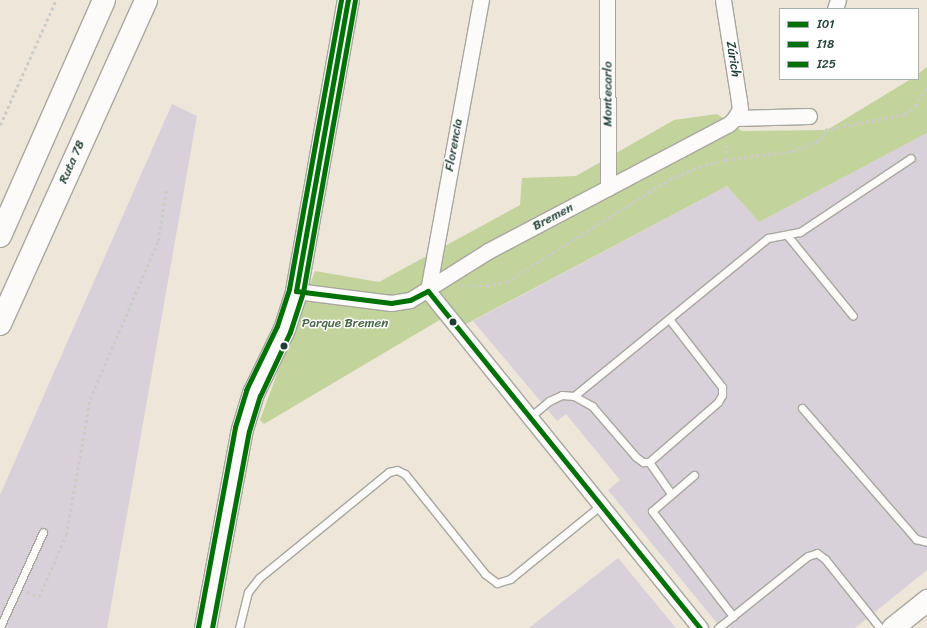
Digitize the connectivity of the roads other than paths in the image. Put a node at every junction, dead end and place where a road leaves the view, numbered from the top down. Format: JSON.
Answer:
{"nodes":[{"id":1,"x":104,"y":0,"type":"edge"},
{"id":2,"x":146,"y":0,"type":"edge"},
{"id":3,"x":348,"y":0,"type":"edge"},
{"id":4,"x":481,"y":0,"type":"edge"},
{"id":5,"x":607,"y":0,"type":"edge"},
{"id":6,"x":723,"y":0,"type":"edge"},
{"id":7,"x":809,"y":116,"type":"dead end"},
{"id":8,"x":735,"y":118,"type":"junction"},
{"id":9,"x":911,"y":158,"type":"dead end"},
{"id":10,"x":608,"y":188,"type":"junction"},
{"id":11,"x":787,"y":235,"type":"junction"},
{"id":12,"x":0,"y":236,"type":"edge"},
{"id":13,"x":434,"y":287,"type":"junction"},
{"id":14,"x":296,"y":292,"type":"junction"},
{"id":15,"x":852,"y":316,"type":"dead end"},
{"id":16,"x":669,"y":319,"type":"junction"},
{"id":17,"x":0,"y":324,"type":"edge"},
{"id":18,"x":574,"y":396,"type":"junction"},
{"id":19,"x":802,"y":408,"type":"dead end"},
{"id":20,"x":530,"y":417,"type":"junction"},
{"id":21,"x":649,"y":462,"type":"junction"},
{"id":22,"x":694,"y":475,"type":"dead end"},
{"id":23,"x":672,"y":493,"type":"junction"},
{"id":24,"x":601,"y":505,"type":"junction"},
{"id":25,"x":43,"y":532,"type":"dead end"},
{"id":26,"x":927,"y":542,"type":"edge"},
{"id":27,"x":927,"y":600,"type":"edge"},
{"id":28,"x":733,"y":616,"type":"junction"},
{"id":29,"x":901,"y":625,"type":"edge"},
{"id":30,"x":0,"y":627,"type":"edge"},
{"id":31,"x":205,"y":628,"type":"edge"},
{"id":32,"x":239,"y":628,"type":"edge"},
{"id":33,"x":700,"y":628,"type":"edge"},
{"id":34,"x":718,"y":628,"type":"edge"},
{"id":35,"x":880,"y":628,"type":"edge"}],
"edges":[{"from":1,"to":12,"type":"highway"},
{"from":2,"to":17,"type":"highway","name":"Ruta 78"},
{"from":3,"to":14,"type":"main road"},
{"from":4,"to":13,"type":"street","name":"Florencia"},
{"from":5,"to":10,"type":"street","name":"Montecarlo"},
{"from":6,"to":8,"type":"street","name":"Zúrich"},
{"from":7,"to":8,"type":"street","name":"Bremen"},
{"from":8,"to":10,"type":"street","name":"Bremen"},
{"from":9,"to":11,"type":"lane"},
{"from":10,"to":13,"type":"street","name":"Bremen"},
{"from":11,"to":15,"type":"lane"},
{"from":11,"to":16,"type":"lane"},
{"from":13,"to":14,"type":"street","name":"Bremen"},
{"from":13,"to":20,"type":"street"},
{"from":14,"to":31,"type":"main road"},
{"from":16,"to":18,"type":"lane"},
{"from":16,"to":21,"type":"lane"},
{"from":18,"to":20,"type":"lane"},
{"from":18,"to":21,"type":"lane"},
{"from":19,"to":26,"type":"lane"},
{"from":20,"to":24,"type":"street"},
{"from":21,"to":23,"type":"lane"},
{"from":22,"to":23,"type":"lane"},
{"from":23,"to":28,"type":"lane"},
{"from":24,"to":32,"type":"lane"},
{"from":24,"to":33,"type":"street"},
{"from":25,"to":30,"type":"lane"},
{"from":27,"to":29,"type":"main road"},
{"from":28,"to":34,"type":"lane"},
{"from":28,"to":35,"type":"lane"}]}
